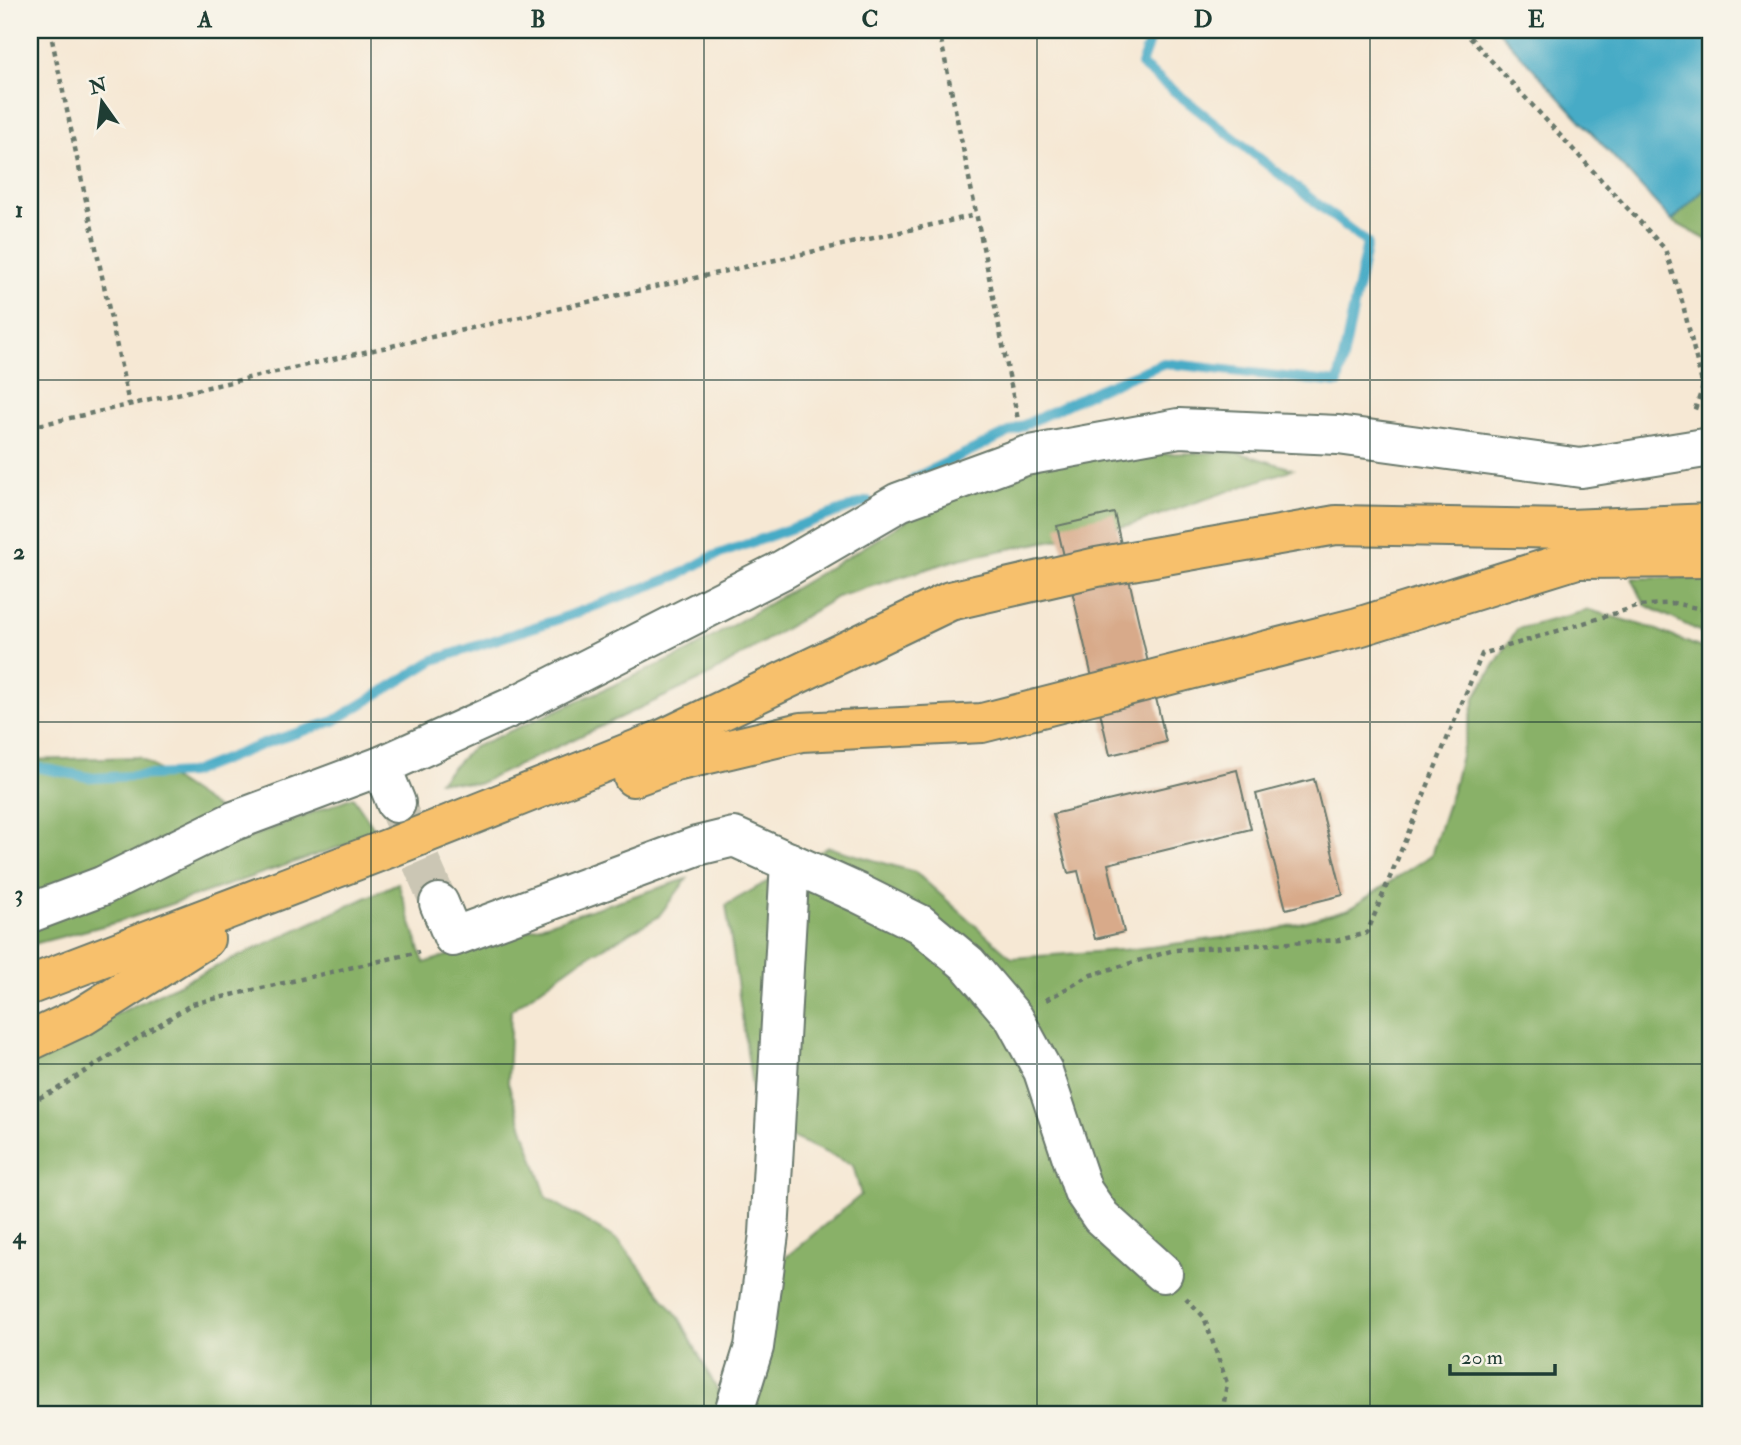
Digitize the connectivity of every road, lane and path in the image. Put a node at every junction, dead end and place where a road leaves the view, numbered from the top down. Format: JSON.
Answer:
{"nodes":[{"id":1,"x":50,"y":30,"type":"edge"},
{"id":2,"x":939,"y":30,"type":"edge"},
{"id":3,"x":1463,"y":30,"type":"edge"},
{"id":4,"x":976,"y":215,"type":"junction"},
{"id":5,"x":129,"y":404,"type":"junction"},
{"id":6,"x":30,"y":427,"type":"edge"},
{"id":7,"x":1701,"y":434,"type":"edge"},
{"id":8,"x":1025,"y":456,"type":"junction"},
{"id":9,"x":1711,"y":523,"type":"edge"},
{"id":10,"x":1711,"y":558,"type":"edge"},
{"id":11,"x":1711,"y":611,"type":"edge"},
{"id":12,"x":381,"y":766,"type":"junction"},
{"id":13,"x":396,"y":803,"type":"tunnel mouth"},
{"id":14,"x":790,"y":862,"type":"junction"},
{"id":15,"x":30,"y":913,"type":"edge"},
{"id":16,"x":446,"y":920,"type":"joint"},
{"id":17,"x":205,"y":939,"type":"junction"},
{"id":18,"x":147,"y":940,"type":"junction"},
{"id":19,"x":30,"y":968,"type":"edge"},
{"id":20,"x":30,"y":985,"type":"edge"},
{"id":21,"x":30,"y":1006,"type":"edge"},
{"id":22,"x":1014,"y":1018,"type":"junction"},
{"id":23,"x":30,"y":1041,"type":"edge"},
{"id":24,"x":30,"y":1102,"type":"edge"},
{"id":25,"x":1163,"y":1273,"type":"joint"},
{"id":26,"x":733,"y":1415,"type":"edge"},
{"id":27,"x":1222,"y":1415,"type":"edge"}],
"edges":[{"from":1,"to":5,"type":"path"},
{"from":2,"to":4,"type":"path"},
{"from":3,"to":7,"type":"path"},
{"from":4,"to":5,"type":"path"},
{"from":4,"to":8,"type":"path"},
{"from":5,"to":6,"type":"path"},
{"from":7,"to":8,"type":"street"},
{"from":8,"to":12,"type":"street"},
{"from":9,"to":18,"type":"highway"},
{"from":10,"to":17,"type":"highway"},
{"from":11,"to":22,"type":"path"},
{"from":12,"to":13,"type":"street"},
{"from":12,"to":15,"type":"street"},
{"from":14,"to":16,"type":"street"},
{"from":14,"to":22,"type":"street"},
{"from":14,"to":26,"type":"street"},
{"from":16,"to":24,"type":"path"},
{"from":17,"to":21,"type":"highway"},
{"from":17,"to":23,"type":"highway"},
{"from":18,"to":19,"type":"highway"},
{"from":18,"to":20,"type":"highway"},
{"from":22,"to":25,"type":"street"},
{"from":25,"to":27,"type":"path"}]}
